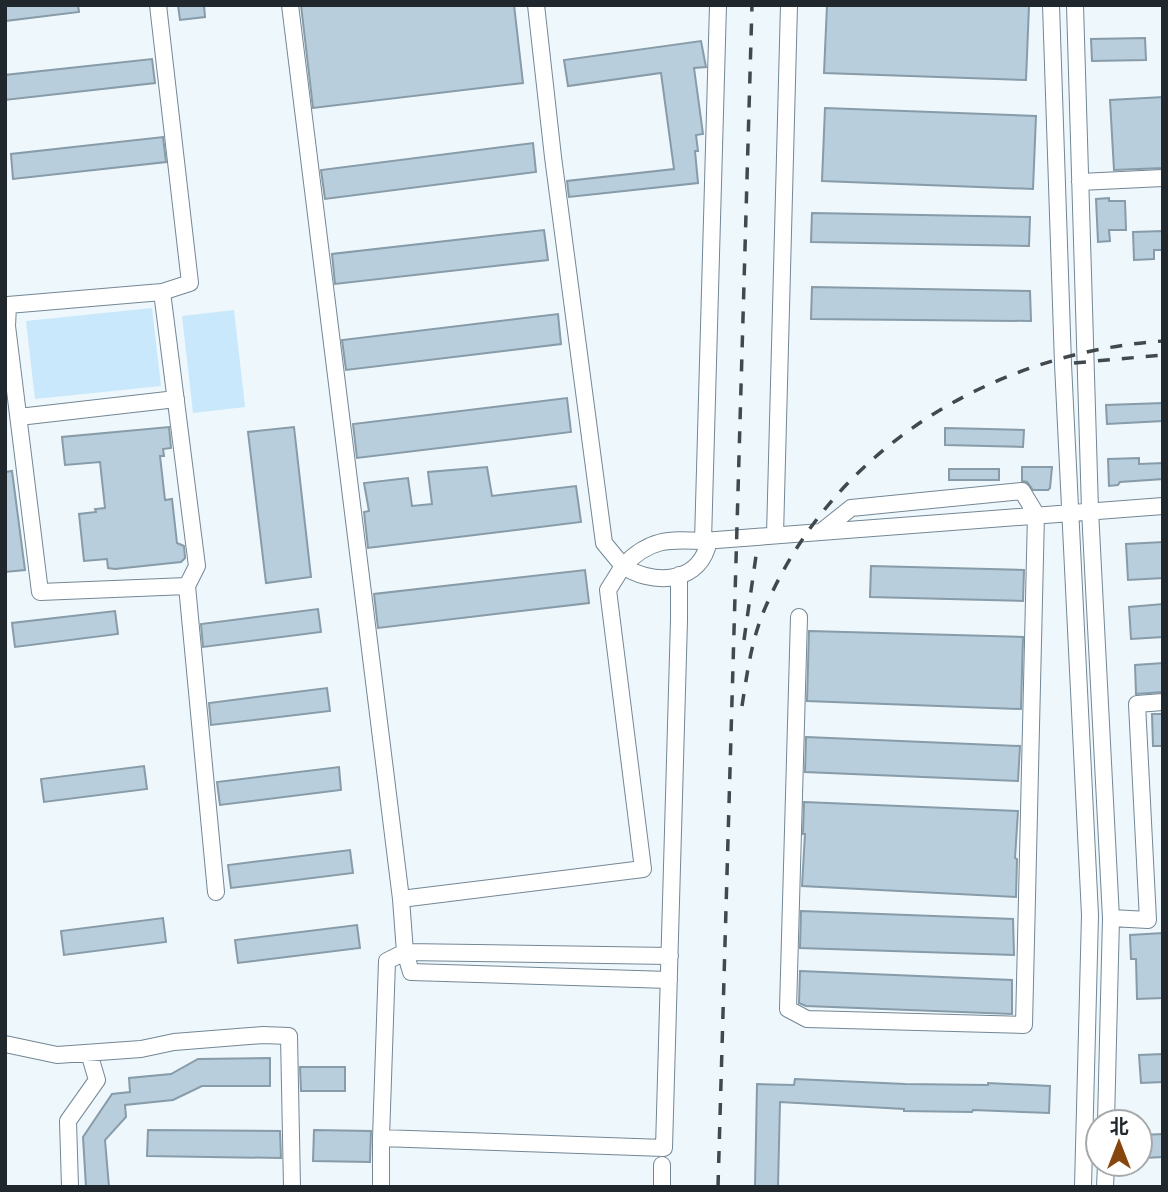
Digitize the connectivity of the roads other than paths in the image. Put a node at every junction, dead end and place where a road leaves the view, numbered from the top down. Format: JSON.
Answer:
{"nodes":[{"id":1,"x":158,"y":5,"type":"edge"},
{"id":2,"x":290,"y":5,"type":"edge"},
{"id":3,"x":536,"y":5,"type":"edge"},
{"id":4,"x":718,"y":5,"type":"edge"},
{"id":5,"x":789,"y":5,"type":"edge"},
{"id":6,"x":1051,"y":5,"type":"edge"},
{"id":7,"x":1075,"y":5,"type":"edge"},
{"id":8,"x":1163,"y":178,"type":"edge"},
{"id":9,"x":1080,"y":182,"type":"junction"},
{"id":10,"x":162,"y":292,"type":"junction"},
{"id":11,"x":9,"y":372,"type":"edge"},
{"id":12,"x":176,"y":399,"type":"junction"},
{"id":13,"x":19,"y":417,"type":"junction"},
{"id":14,"x":1163,"y":506,"type":"edge"},
{"id":15,"x":1090,"y":510,"type":"junction"},
{"id":16,"x":1071,"y":512,"type":"junction"},
{"id":17,"x":1036,"y":514,"type":"junction"},
{"id":18,"x":821,"y":532,"type":"junction"},
{"id":19,"x":775,"y":535,"type":"junction"},
{"id":20,"x":703,"y":541,"type":"junction"},
{"id":21,"x":623,"y":566,"type":"junction"},
{"id":22,"x":679,"y":575,"type":"junction"},
{"id":23,"x":187,"y":586,"type":"junction"},
{"id":24,"x":799,"y":617,"type":"dead end"},
{"id":25,"x":1163,"y":702,"type":"edge"},
{"id":26,"x":216,"y":892,"type":"dead end"},
{"id":27,"x":401,"y":899,"type":"junction"},
{"id":28,"x":1111,"y":918,"type":"junction"},
{"id":29,"x":405,"y":952,"type":"junction"},
{"id":30,"x":670,"y":956,"type":"junction"},
{"id":31,"x":669,"y":980,"type":"junction"},
{"id":32,"x":5,"y":1044,"type":"edge"},
{"id":33,"x":89,"y":1053,"type":"junction"},
{"id":34,"x":1107,"y":1108,"type":"edge"},
{"id":35,"x":381,"y":1138,"type":"junction"},
{"id":36,"x":662,"y":1165,"type":"dead end"},
{"id":37,"x":71,"y":1187,"type":"edge"},
{"id":38,"x":292,"y":1187,"type":"edge"},
{"id":39,"x":381,"y":1187,"type":"edge"},
{"id":40,"x":662,"y":1187,"type":"edge"},
{"id":41,"x":1083,"y":1187,"type":"edge"}],
"edges":[{"from":1,"to":10,"type":"street"},
{"from":2,"to":27,"type":"street"},
{"from":3,"to":21,"type":"street"},
{"from":4,"to":20,"type":"street"},
{"from":5,"to":19,"type":"street"},
{"from":6,"to":16,"type":"street"},
{"from":7,"to":9,"type":"street"},
{"from":8,"to":9,"type":"street"},
{"from":9,"to":15,"type":"street"},
{"from":10,"to":11,"type":"street"},
{"from":10,"to":12,"type":"street"},
{"from":11,"to":13,"type":"street"},
{"from":12,"to":13,"type":"street"},
{"from":12,"to":23,"type":"street"},
{"from":13,"to":23,"type":"street"},
{"from":14,"to":15,"type":"street"},
{"from":15,"to":16,"type":"street"},
{"from":15,"to":28,"type":"street"},
{"from":16,"to":17,"type":"street"},
{"from":16,"to":41,"type":"street"},
{"from":17,"to":18,"type":"street"},
{"from":17,"to":18,"type":"street"},
{"from":17,"to":24,"type":"street"},
{"from":18,"to":19,"type":"street"},
{"from":19,"to":20,"type":"street"},
{"from":20,"to":21,"type":"street"},
{"from":20,"to":22,"type":"street"},
{"from":21,"to":22,"type":"street"},
{"from":21,"to":27,"type":"street"},
{"from":22,"to":30,"type":"street"},
{"from":23,"to":26,"type":"street"},
{"from":25,"to":28,"type":"street"},
{"from":27,"to":29,"type":"street"},
{"from":28,"to":34,"type":"street"},
{"from":29,"to":30,"type":"street"},
{"from":29,"to":31,"type":"street"},
{"from":29,"to":35,"type":"street"},
{"from":30,"to":31,"type":"street"},
{"from":31,"to":35,"type":"street"},
{"from":32,"to":33,"type":"street"},
{"from":33,"to":37,"type":"street"},
{"from":33,"to":38,"type":"street"},
{"from":35,"to":39,"type":"street"},
{"from":36,"to":40,"type":"street"}]}
